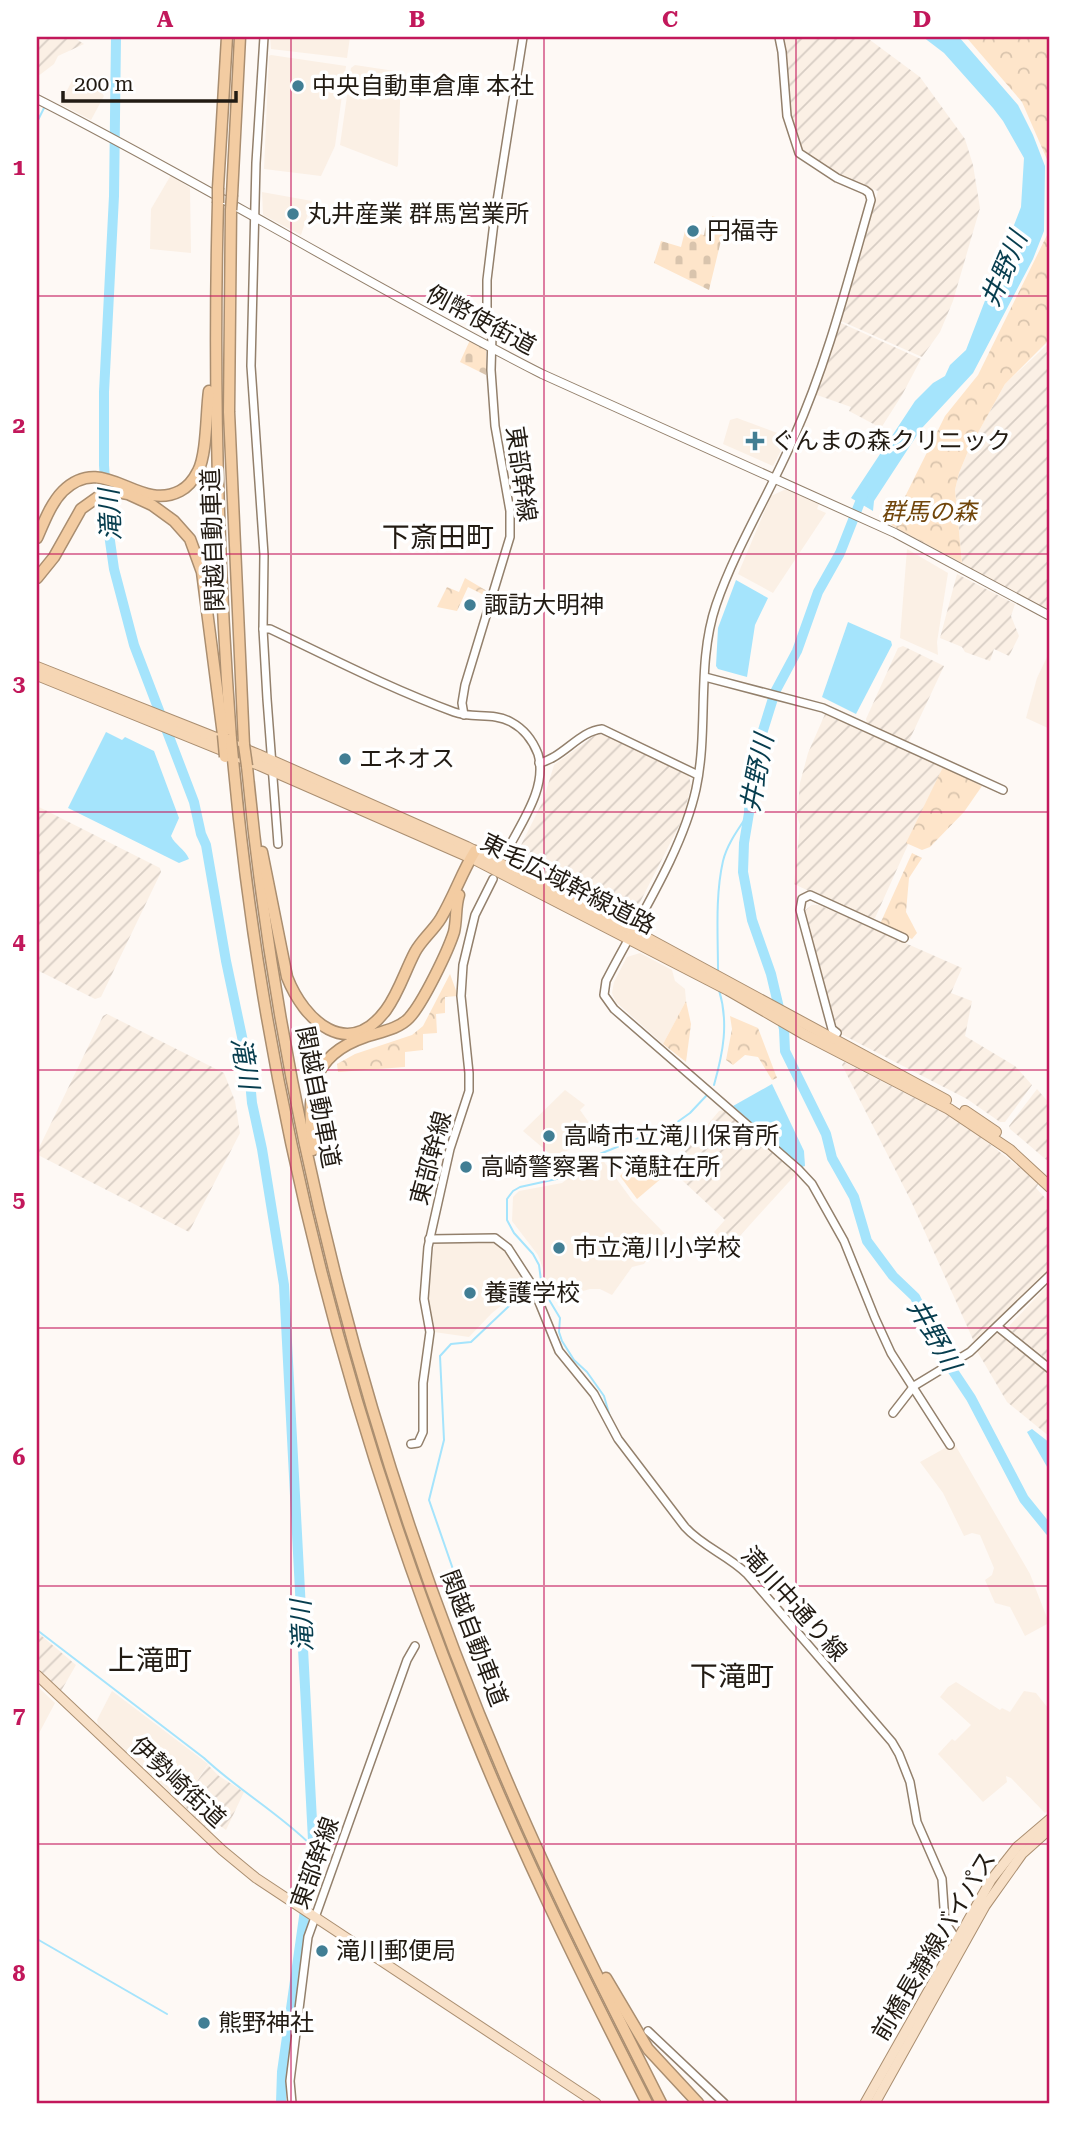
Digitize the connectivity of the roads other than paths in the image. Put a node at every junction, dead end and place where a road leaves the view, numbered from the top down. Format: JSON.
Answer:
{"nodes":[{"id":1,"x":227,"y":37,"type":"edge"},
{"id":2,"x":240,"y":37,"type":"edge"},
{"id":3,"x":264,"y":37,"type":"edge"},
{"id":4,"x":523,"y":37,"type":"edge"},
{"id":5,"x":779,"y":37,"type":"edge"},
{"id":6,"x":37,"y":99,"type":"edge"},
{"id":7,"x":255,"y":217,"type":"junction"},
{"id":8,"x":215,"y":343,"type":"junction"},
{"id":9,"x":491,"y":348,"type":"junction"},
{"id":10,"x":774,"y":478,"type":"junction"},
{"id":11,"x":117,"y":487,"type":"junction"},
{"id":12,"x":37,"y":538,"type":"edge"},
{"id":13,"x":37,"y":578,"type":"edge"},
{"id":14,"x":1050,"y":617,"type":"edge"},
{"id":15,"x":263,"y":629,"type":"junction"},
{"id":16,"x":37,"y":667,"type":"edge"},
{"id":17,"x":37,"y":676,"type":"edge"},
{"id":18,"x":705,"y":677,"type":"junction"},
{"id":19,"x":464,"y":715,"type":"junction"},
{"id":20,"x":153,"y":716,"type":"junction"},
{"id":21,"x":227,"y":737,"type":"junction"},
{"id":22,"x":540,"y":763,"type":"junction"},
{"id":23,"x":271,"y":766,"type":"junction"},
{"id":24,"x":698,"y":775,"type":"junction"},
{"id":25,"x":1003,"y":790,"type":"dead end"},
{"id":26,"x":249,"y":791,"type":"junction"},
{"id":27,"x":278,"y":844,"type":"dead end"},
{"id":28,"x":506,"y":853,"type":"dead end"},
{"id":29,"x":474,"y":856,"type":"junction"},
{"id":30,"x":493,"y":879,"type":"dead end"},
{"id":31,"x":630,"y":934,"type":"junction"},
{"id":32,"x":904,"y":939,"type":"dead end"},
{"id":33,"x":837,"y":1033,"type":"dead end"},
{"id":34,"x":822,"y":1039,"type":"junction"},
{"id":35,"x":1050,"y":1177,"type":"edge"},
{"id":36,"x":1050,"y":1187,"type":"edge"},
{"id":37,"x":319,"y":1205,"type":"junction"},
{"id":38,"x":429,"y":1239,"type":"junction"},
{"id":39,"x":1050,"y":1275,"type":"edge"},
{"id":40,"x":998,"y":1327,"type":"junction"},
{"id":41,"x":1050,"y":1369,"type":"edge"},
{"id":42,"x":914,"y":1387,"type":"junction"},
{"id":43,"x":893,"y":1413,"type":"dead end"},
{"id":44,"x":411,"y":1444,"type":"dead end"},
{"id":45,"x":950,"y":1445,"type":"dead end"},
{"id":46,"x":415,"y":1646,"type":"dead end"},
{"id":47,"x":37,"y":1675,"type":"edge"},
{"id":48,"x":1050,"y":1819,"type":"edge"},
{"id":49,"x":1050,"y":1829,"type":"edge"},
{"id":50,"x":558,"y":1893,"type":"junction"},
{"id":51,"x":308,"y":1913,"type":"junction"},
{"id":52,"x":956,"y":1940,"type":"junction"},
{"id":53,"x":648,"y":2031,"type":"dead end"},
{"id":54,"x":611,"y":2033,"type":"junction"},
{"id":55,"x":292,"y":2103,"type":"edge"},
{"id":56,"x":596,"y":2103,"type":"edge"},
{"id":57,"x":639,"y":2103,"type":"edge"},
{"id":58,"x":647,"y":2103,"type":"edge"},
{"id":59,"x":662,"y":2103,"type":"edge"},
{"id":60,"x":698,"y":2103,"type":"edge"},
{"id":61,"x":724,"y":2103,"type":"edge"},
{"id":62,"x":864,"y":2103,"type":"edge"},
{"id":63,"x":875,"y":2103,"type":"edge"}],
"edges":[{"from":1,"to":8,"type":"highway","name":"関越自動車道","bridge":true},
{"from":2,"to":26,"type":"highway","name":"関越自動車道","bridge":true},
{"from":3,"to":7,"type":"street"},
{"from":4,"to":9,"type":"street","name":"東部幹線"},
{"from":5,"to":10,"type":"street"},
{"from":6,"to":7,"type":"main road","name":"例幣使街道"},
{"from":7,"to":9,"type":"main road","name":"例幣使街道"},
{"from":7,"to":15,"type":"street"},
{"from":8,"to":11,"type":"highway"},
{"from":8,"to":21,"type":"highway","name":"関越自動車道"},
{"from":9,"to":10,"type":"main road","name":"例幣使街道"},
{"from":9,"to":19,"type":"street","name":"東部幹線"},
{"from":10,"to":14,"type":"main road","name":"例幣使街道"},
{"from":10,"to":18,"type":"street"},
{"from":11,"to":12,"type":"highway"},
{"from":11,"to":13,"type":"highway"},
{"from":11,"to":21,"type":"highway"},
{"from":15,"to":19,"type":"street"},
{"from":15,"to":23,"type":"street"},
{"from":16,"to":20,"type":"highway","name":"東毛広域幹線道路"},
{"from":17,"to":20,"type":"highway","name":"東毛広域幹線道路"},
{"from":18,"to":24,"type":"street"},
{"from":18,"to":25,"type":"street"},
{"from":19,"to":22,"type":"street"},
{"from":20,"to":23,"type":"highway","name":"東毛広域幹線道路"},
{"from":21,"to":54,"type":"highway","name":"関越自動車道","bridge":true},
{"from":22,"to":24,"type":"street"},
{"from":22,"to":28,"type":"street"},
{"from":23,"to":27,"type":"street"},
{"from":23,"to":29,"type":"highway","name":"東毛広域幹線道路"},
{"from":24,"to":31,"type":"street"},
{"from":26,"to":29,"type":"highway"},
{"from":26,"to":37,"type":"highway","name":"関越自動車道"},
{"from":29,"to":31,"type":"highway","name":"東毛広域幹線道路"},
{"from":29,"to":37,"type":"highway"},
{"from":30,"to":38,"type":"street","name":"東部幹線"},
{"from":31,"to":34,"type":"highway","name":"東毛広域幹線道路"},
{"from":31,"to":42,"type":"street"},
{"from":32,"to":33,"type":"street"},
{"from":34,"to":35,"type":"highway","name":"東毛広域幹線道路"},
{"from":34,"to":36,"type":"highway","name":"東毛広域幹線道路"},
{"from":37,"to":50,"type":"highway","name":"関越自動車道"},
{"from":38,"to":44,"type":"street","name":"東部幹線"},
{"from":38,"to":52,"type":"street","name":"滝川中通り線"},
{"from":39,"to":40,"type":"street"},
{"from":40,"to":41,"type":"street"},
{"from":40,"to":42,"type":"street"},
{"from":42,"to":43,"type":"street"},
{"from":42,"to":45,"type":"street"},
{"from":46,"to":51,"type":"street","name":"東部幹線"},
{"from":47,"to":51,"type":"main road","name":"伊勢崎街道"},
{"from":48,"to":52,"type":"main road","name":"前橋長瀞線バイパス"},
{"from":49,"to":63,"type":"main road","name":"前橋長瀞線バイパス"},
{"from":50,"to":59,"type":"highway","name":"関越自動車道"},
{"from":50,"to":60,"type":"highway"},
{"from":51,"to":55,"type":"street","name":"東部幹線"},
{"from":51,"to":56,"type":"main road","name":"伊勢崎街道"},
{"from":52,"to":62,"type":"main road","name":"前橋長瀞線バイパス"},
{"from":53,"to":61,"type":"street"},
{"from":54,"to":57,"type":"highway"},
{"from":54,"to":58,"type":"highway","name":"関越自動車道"}]}
